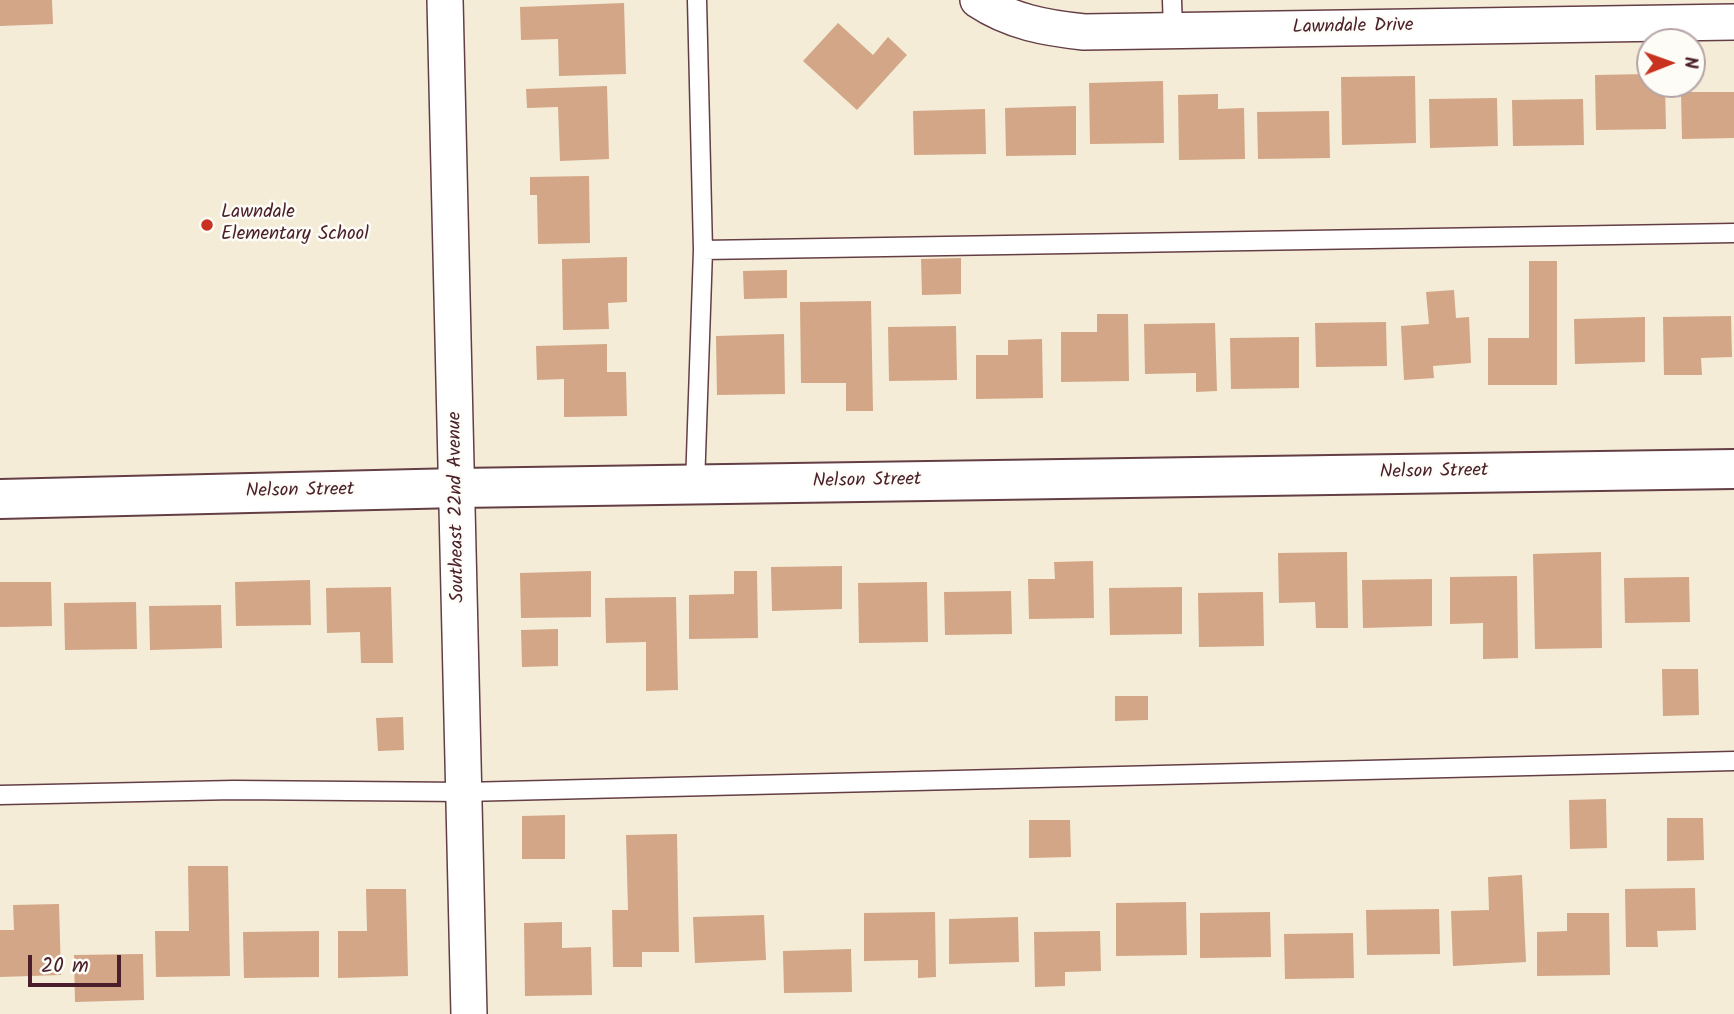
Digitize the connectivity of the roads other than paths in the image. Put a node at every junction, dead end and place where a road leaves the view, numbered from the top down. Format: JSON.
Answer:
{"nodes":[{"id":1,"x":445,"y":0,"type":"edge"},
{"id":2,"x":697,"y":0,"type":"edge"},
{"id":3,"x":978,"y":0,"type":"edge"},
{"id":4,"x":1173,"y":15,"type":"edge"},
{"id":5,"x":1734,"y":22,"type":"edge"},
{"id":6,"x":1734,"y":233,"type":"edge"},
{"id":7,"x":703,"y":250,"type":"junction"},
{"id":8,"x":1734,"y":469,"type":"edge"},
{"id":9,"x":695,"y":485,"type":"junction"},
{"id":10,"x":458,"y":488,"type":"junction"},
{"id":11,"x":0,"y":499,"type":"edge"},
{"id":12,"x":1734,"y":761,"type":"edge"},
{"id":13,"x":464,"y":792,"type":"junction"},
{"id":14,"x":0,"y":795,"type":"edge"},
{"id":15,"x":469,"y":1014,"type":"edge"}],
"edges":[{"from":1,"to":10,"type":"street","name":"Southeast 22nd Avenue"},
{"from":2,"to":7,"type":"lane"},
{"from":3,"to":4,"type":"street","name":"Lawndale Drive"},
{"from":4,"to":5,"type":"street","name":"Lawndale Drive"},
{"from":6,"to":7,"type":"lane"},
{"from":7,"to":9,"type":"lane"},
{"from":8,"to":9,"type":"street","name":"Nelson Street"},
{"from":9,"to":10,"type":"street","name":"Nelson Street"},
{"from":10,"to":11,"type":"street","name":"Nelson Street"},
{"from":10,"to":13,"type":"street","name":"Southeast 22nd Avenue"},
{"from":12,"to":13,"type":"lane"},
{"from":13,"to":14,"type":"lane"},
{"from":13,"to":15,"type":"street","name":"Southeast 22nd Avenue"}]}
